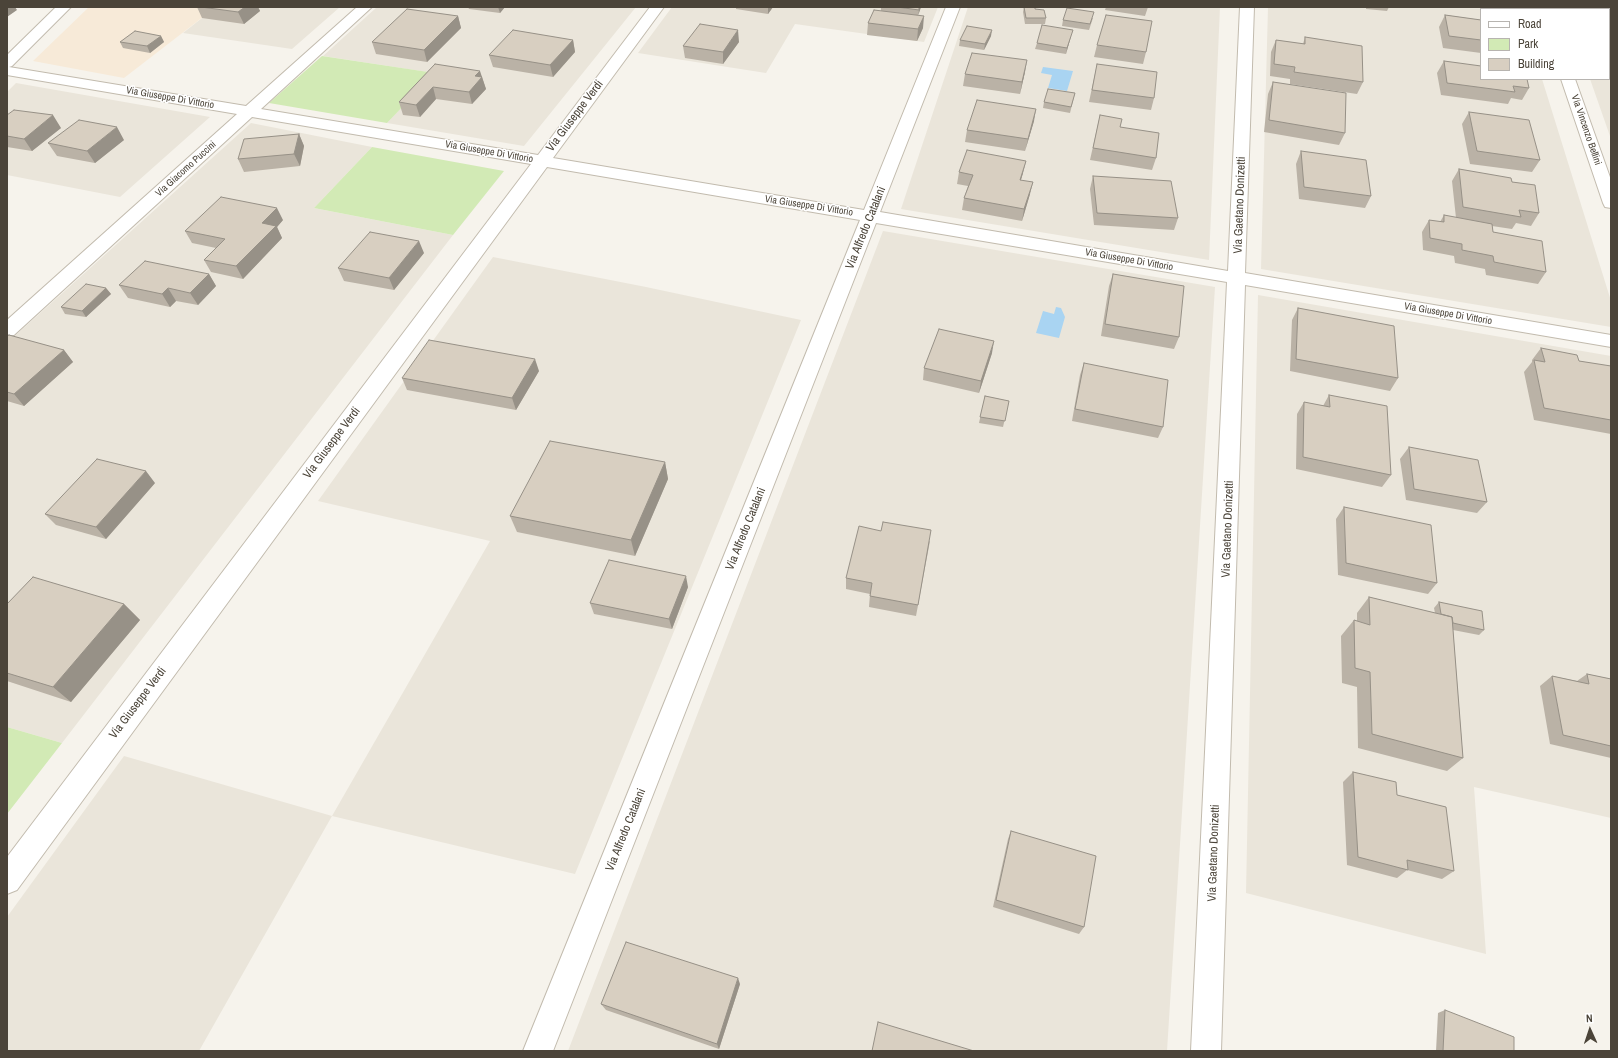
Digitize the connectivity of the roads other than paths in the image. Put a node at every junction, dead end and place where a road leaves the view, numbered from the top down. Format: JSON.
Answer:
{"nodes":[{"id":1,"x":64,"y":7,"type":"edge"},
{"id":2,"x":365,"y":7,"type":"edge"},
{"id":3,"x":657,"y":7,"type":"edge"},
{"id":4,"x":953,"y":7,"type":"edge"},
{"id":5,"x":1247,"y":7,"type":"edge"},
{"id":6,"x":7,"y":63,"type":"edge"},
{"id":7,"x":7,"y":71,"type":"edge"},
{"id":8,"x":1568,"y":80,"type":"edge"},
{"id":9,"x":250,"y":112,"type":"junction"},
{"id":10,"x":541,"y":161,"type":"junction"},
{"id":11,"x":1611,"y":203,"type":"edge"},
{"id":12,"x":871,"y":216,"type":"junction"},
{"id":13,"x":1238,"y":278,"type":"junction"},
{"id":14,"x":7,"y":330,"type":"edge"},
{"id":15,"x":1611,"y":341,"type":"edge"},
{"id":16,"x":7,"y":880,"type":"edge"},
{"id":17,"x":538,"y":1051,"type":"edge"},
{"id":18,"x":1206,"y":1051,"type":"edge"}],
"edges":[{"from":1,"to":6,"type":"street"},
{"from":2,"to":9,"type":"street","name":"Via Giacomo Puccini"},
{"from":3,"to":10,"type":"street","name":"Via Giuseppe Verdi"},
{"from":4,"to":12,"type":"street","name":"Via Alfredo Catalani"},
{"from":5,"to":13,"type":"street","name":"Via Gaetano Donizetti"},
{"from":7,"to":9,"type":"street","name":"Via Giuseppe Di Vittorio"},
{"from":8,"to":11,"type":"street","name":"Via Vincenzo Bellini"},
{"from":9,"to":10,"type":"street","name":"Via Giuseppe Di Vittorio"},
{"from":9,"to":14,"type":"street","name":"Via Giacomo Puccini"},
{"from":10,"to":12,"type":"street","name":"Via Giuseppe Di Vittorio"},
{"from":10,"to":16,"type":"street","name":"Via Giuseppe Verdi"},
{"from":12,"to":13,"type":"street","name":"Via Giuseppe Di Vittorio"},
{"from":12,"to":17,"type":"street","name":"Via Alfredo Catalani"},
{"from":13,"to":15,"type":"street","name":"Via Giuseppe Di Vittorio"},
{"from":13,"to":18,"type":"street","name":"Via Gaetano Donizetti"}]}
